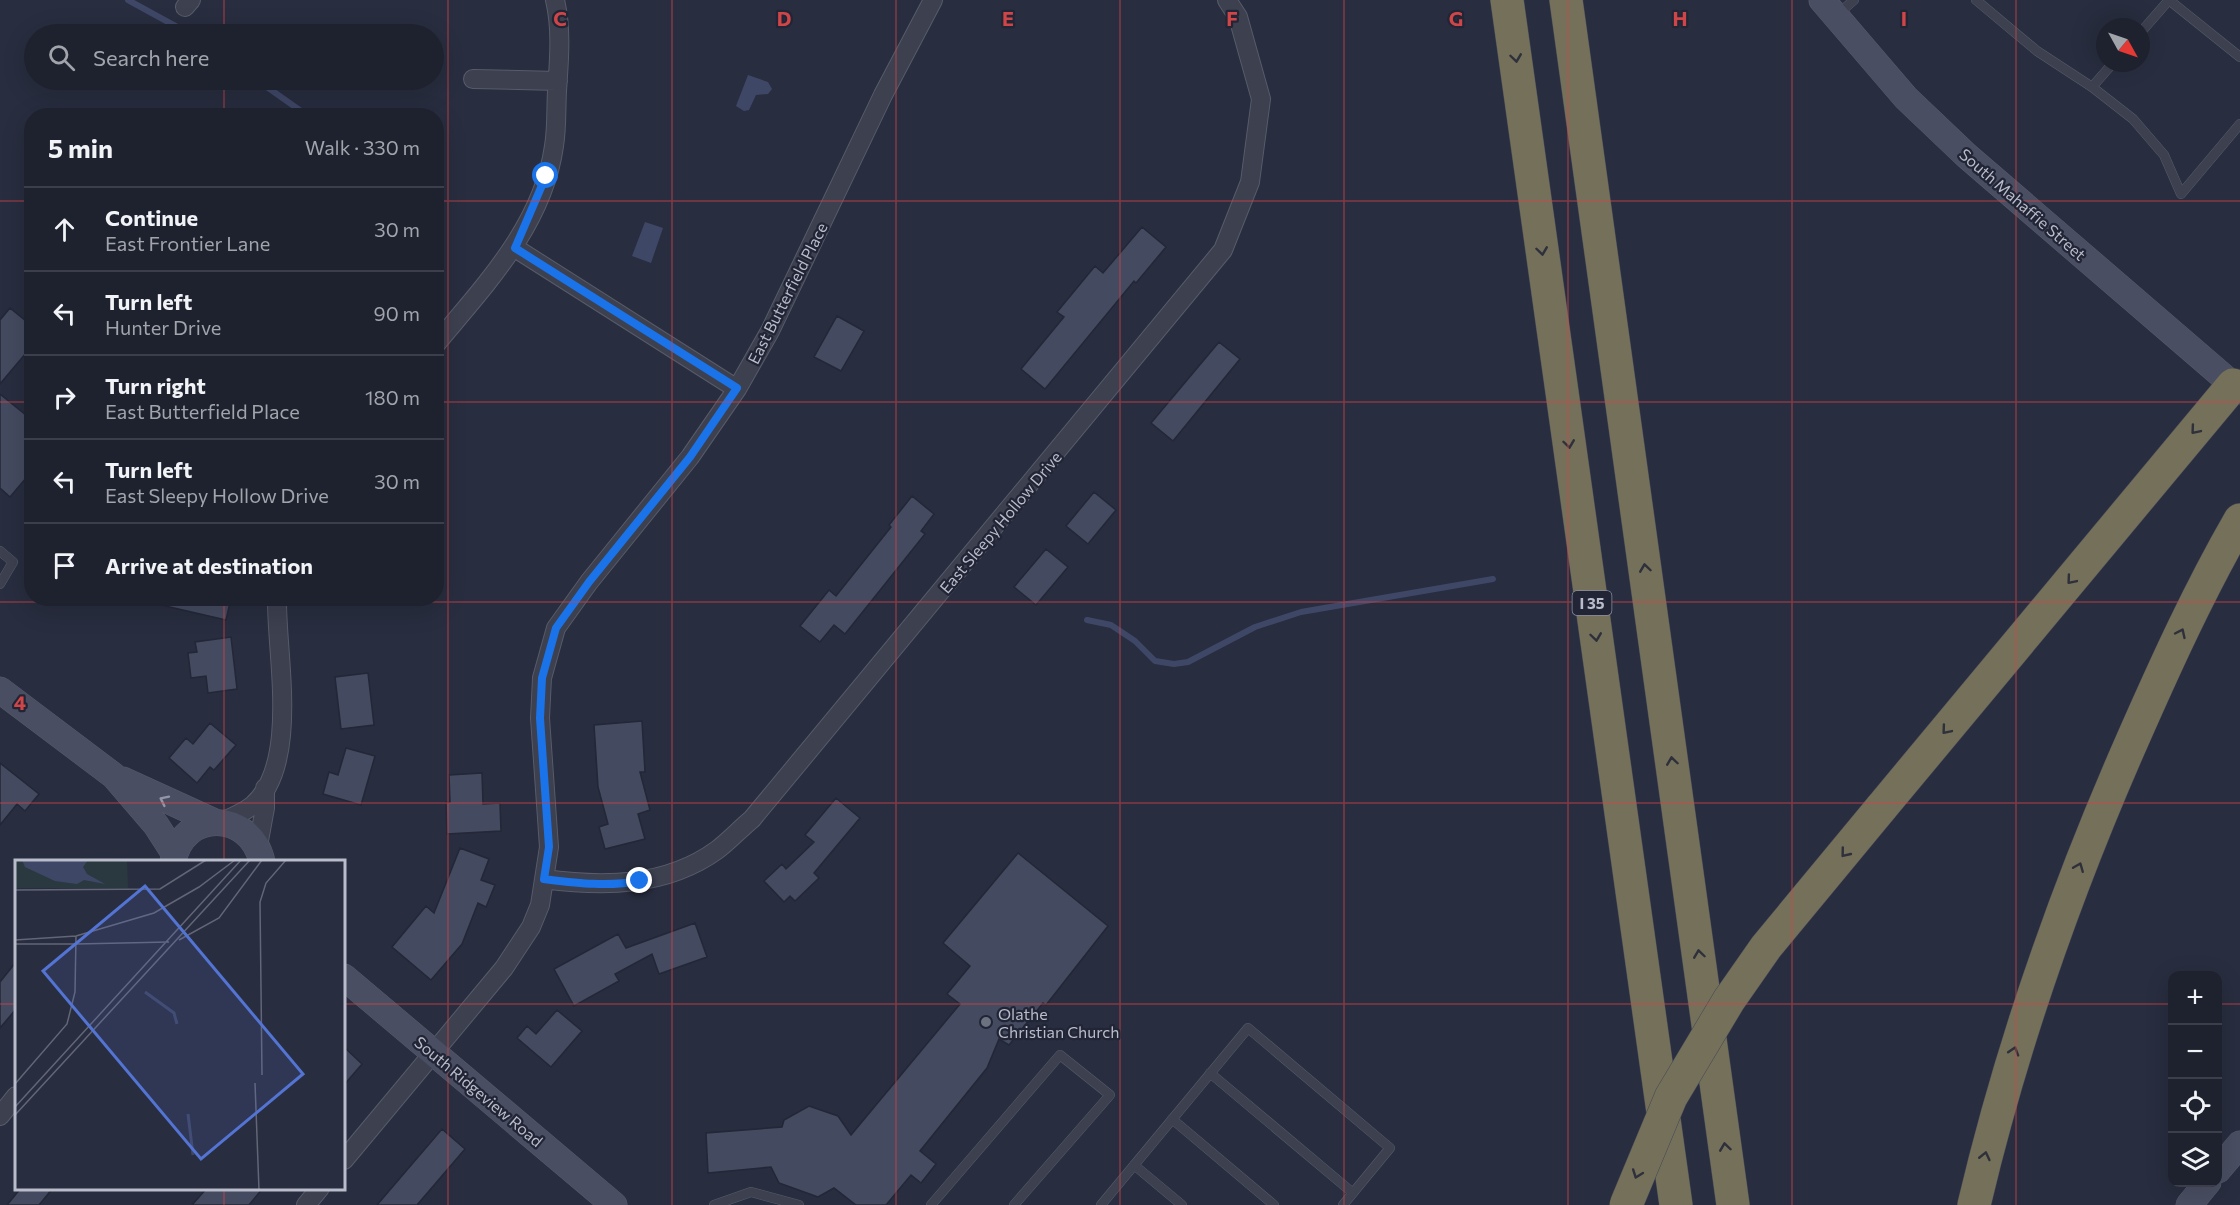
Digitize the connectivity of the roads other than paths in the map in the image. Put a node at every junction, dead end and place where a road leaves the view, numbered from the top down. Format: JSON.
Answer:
{"nodes":[{"id":1,"x":555,"y":0,"type":"edge"},
{"id":2,"x":933,"y":0,"type":"edge"},
{"id":3,"x":1227,"y":0,"type":"edge"},
{"id":4,"x":1508,"y":0,"type":"edge"},
{"id":5,"x":1566,"y":0,"type":"edge"},
{"id":6,"x":1976,"y":0,"type":"edge"},
{"id":7,"x":1837,"y":6,"type":"edge"},
{"id":8,"x":2150,"y":22,"type":"edge"},
{"id":9,"x":2240,"y":57,"type":"edge"},
{"id":10,"x":2105,"y":72,"type":"edge"},
{"id":11,"x":473,"y":79,"type":"dead end"},
{"id":12,"x":558,"y":81,"type":"junction"},
{"id":13,"x":2092,"y":87,"type":"junction"},
{"id":14,"x":2240,"y":124,"type":"edge"},
{"id":15,"x":515,"y":248,"type":"junction"},
{"id":16,"x":444,"y":334,"type":"edge"},
{"id":17,"x":737,"y":388,"type":"junction"},
{"id":18,"x":2236,"y":388,"type":"edge"},
{"id":19,"x":2240,"y":520,"type":"edge"},
{"id":20,"x":0,"y":551,"type":"edge"},
{"id":21,"x":0,"y":584,"type":"edge"},
{"id":22,"x":277,"y":606,"type":"edge"},
{"id":23,"x":0,"y":690,"type":"edge"},
{"id":24,"x":114,"y":776,"type":"junction"},
{"id":25,"x":265,"y":788,"type":"junction"},
{"id":26,"x":218,"y":822,"type":"junction"},
{"id":27,"x":260,"y":854,"type":"edge"},
{"id":28,"x":174,"y":857,"type":"edge"},
{"id":29,"x":544,"y":879,"type":"junction"},
{"id":30,"x":345,"y":978,"type":"edge"},
{"id":31,"x":434,"y":1053,"type":"junction"},
{"id":32,"x":1210,"y":1073,"type":"junction"},
{"id":33,"x":15,"y":1097,"type":"edge"},
{"id":34,"x":0,"y":1116,"type":"edge"},
{"id":35,"x":1172,"y":1119,"type":"junction"},
{"id":36,"x":345,"y":1160,"type":"edge"},
{"id":37,"x":1134,"y":1165,"type":"junction"},
{"id":38,"x":2204,"y":1187,"type":"edge"},
{"id":39,"x":318,"y":1190,"type":"edge"},
{"id":40,"x":1353,"y":1193,"type":"junction"},
{"id":41,"x":306,"y":1205,"type":"edge"},
{"id":42,"x":614,"y":1205,"type":"edge"},
{"id":43,"x":714,"y":1205,"type":"edge"},
{"id":44,"x":799,"y":1205,"type":"edge"},
{"id":45,"x":931,"y":1205,"type":"edge"},
{"id":46,"x":1014,"y":1205,"type":"edge"},
{"id":47,"x":1101,"y":1205,"type":"edge"},
{"id":48,"x":1182,"y":1205,"type":"edge"},
{"id":49,"x":1274,"y":1205,"type":"edge"},
{"id":50,"x":1342,"y":1205,"type":"edge"},
{"id":51,"x":1626,"y":1205,"type":"edge"},
{"id":52,"x":1676,"y":1205,"type":"edge"},
{"id":53,"x":1733,"y":1205,"type":"edge"},
{"id":54,"x":1974,"y":1205,"type":"edge"},
{"id":55,"x":2189,"y":1205,"type":"edge"}],
"edges":[{"from":1,"to":12,"type":"street"},
{"from":2,"to":17,"type":"street","name":"East Butterfield Place"},
{"from":3,"to":29,"type":"street","name":"East Sleepy Hollow Drive"},
{"from":4,"to":52,"type":"highway","number":"I 35","one_way":true},
{"from":53,"to":5,"type":"highway","one_way":true},
{"from":6,"to":13,"type":"lane"},
{"from":7,"to":18,"type":"main road","name":"South Mahaffie Street"},
{"from":8,"to":9,"type":"lane"},
{"from":10,"to":13,"type":"lane"},
{"from":11,"to":12,"type":"street"},
{"from":12,"to":15,"type":"street"},
{"from":13,"to":14,"type":"lane"},
{"from":15,"to":16,"type":"street"},
{"from":15,"to":17,"type":"street"},
{"from":17,"to":29,"type":"street","name":"East Butterfield Place"},
{"from":18,"to":51,"type":"highway","one_way":true,"bridge":true},
{"from":54,"to":19,"type":"highway","one_way":true},
{"from":20,"to":21,"type":"lane"},
{"from":22,"to":25,"type":"street"},
{"from":23,"to":24,"type":"main road"},
{"from":26,"to":24,"type":"main road","one_way":true},
{"from":24,"to":28,"type":"main road"},
{"from":25,"to":26,"type":"street"},
{"from":25,"to":27,"type":"street"},
{"from":26,"to":27,"type":"main road"},
{"from":26,"to":28,"type":"main road"},
{"from":29,"to":31,"type":"street","name":"East Butterfield Place"},
{"from":30,"to":31,"type":"main road","name":"South Ridgeview Road"},
{"from":31,"to":36,"type":"street","name":"East Butterfield Place"},
{"from":31,"to":42,"type":"main road","name":"South Ridgeview Road"},
{"from":32,"to":35,"type":"lane"},
{"from":32,"to":40,"type":"lane"},
{"from":32,"to":40,"type":"lane"},
{"from":33,"to":34,"type":"street"},
{"from":35,"to":37,"type":"lane"},
{"from":35,"to":49,"type":"lane"},
{"from":37,"to":47,"type":"lane"},
{"from":37,"to":48,"type":"lane"},
{"from":38,"to":55,"type":"main road"},
{"from":39,"to":41,"type":"street"},
{"from":40,"to":50,"type":"lane"},
{"from":43,"to":44,"type":"lane"},
{"from":45,"to":46,"type":"lane"}]}
